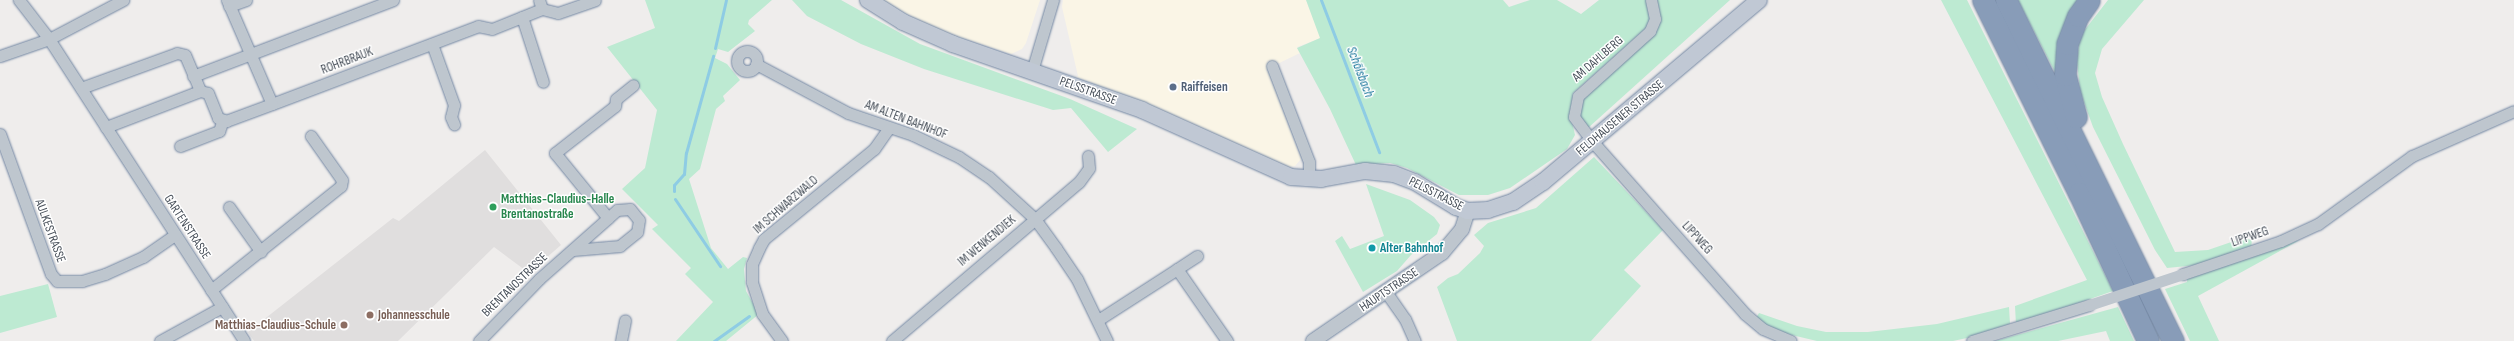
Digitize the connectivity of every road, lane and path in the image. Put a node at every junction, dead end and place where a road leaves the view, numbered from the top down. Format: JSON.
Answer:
{"nodes":[{"id":1,"x":19,"y":0,"type":"edge"},
{"id":2,"x":123,"y":0,"type":"edge"},
{"id":3,"x":246,"y":0,"type":"edge"},
{"id":4,"x":393,"y":0,"type":"edge"},
{"id":5,"x":595,"y":0,"type":"edge"},
{"id":6,"x":868,"y":0,"type":"edge"},
{"id":7,"x":1053,"y":0,"type":"edge"},
{"id":8,"x":1651,"y":0,"type":"edge"},
{"id":9,"x":1759,"y":0,"type":"edge"},
{"id":10,"x":1983,"y":0,"type":"edge"},
{"id":11,"x":2006,"y":0,"type":"edge"},
{"id":12,"x":2089,"y":0,"type":"edge"},
{"id":13,"x":228,"y":3,"type":"edge"},
{"id":14,"x":541,"y":4,"type":"edge"},
{"id":15,"x":522,"y":17,"type":"junction"},
{"id":16,"x":49,"y":39,"type":"junction"},
{"id":17,"x":432,"y":44,"type":"junction"},
{"id":18,"x":252,"y":53,"type":"junction"},
{"id":19,"x":0,"y":56,"type":"edge"},
{"id":20,"x":756,"y":64,"type":"dead end"},
{"id":21,"x":1272,"y":66,"type":"dead end"},
{"id":22,"x":1032,"y":71,"type":"junction"},
{"id":23,"x":193,"y":76,"type":"junction"},
{"id":24,"x":543,"y":82,"type":"dead end"},
{"id":25,"x":633,"y":85,"type":"dead end"},
{"id":26,"x":81,"y":88,"type":"junction"},
{"id":27,"x":200,"y":91,"type":"junction"},
{"id":28,"x":272,"y":104,"type":"junction"},
{"id":29,"x":2514,"y":111,"type":"edge"},
{"id":30,"x":222,"y":120,"type":"junction"},
{"id":31,"x":454,"y":124,"type":"dead end"},
{"id":32,"x":106,"y":127,"type":"junction"},
{"id":33,"x":888,"y":129,"type":"junction"},
{"id":34,"x":0,"y":134,"type":"edge"},
{"id":35,"x":311,"y":136,"type":"dead end"},
{"id":36,"x":1592,"y":141,"type":"junction"},
{"id":37,"x":180,"y":146,"type":"dead end"},
{"id":38,"x":2080,"y":147,"type":"junction"},
{"id":39,"x":1088,"y":156,"type":"dead end"},
{"id":40,"x":1309,"y":178,"type":"junction"},
{"id":41,"x":229,"y":207,"type":"dead end"},
{"id":42,"x":1468,"y":211,"type":"junction"},
{"id":43,"x":608,"y":218,"type":"junction"},
{"id":44,"x":1035,"y":218,"type":"junction"},
{"id":45,"x":175,"y":235,"type":"junction"},
{"id":46,"x":573,"y":250,"type":"junction"},
{"id":47,"x":261,"y":252,"type":"junction"},
{"id":48,"x":1197,"y":256,"type":"dead end"},
{"id":49,"x":1177,"y":269,"type":"junction"},
{"id":50,"x":211,"y":290,"type":"junction"},
{"id":51,"x":1386,"y":292,"type":"junction"},
{"id":52,"x":222,"y":307,"type":"junction"},
{"id":53,"x":625,"y":320,"type":"dead end"},
{"id":54,"x":1098,"y":320,"type":"junction"},
{"id":55,"x":160,"y":341,"type":"edge"},
{"id":56,"x":244,"y":341,"type":"edge"},
{"id":57,"x":479,"y":341,"type":"edge"},
{"id":58,"x":621,"y":341,"type":"edge"},
{"id":59,"x":782,"y":341,"type":"edge"},
{"id":60,"x":892,"y":341,"type":"edge"},
{"id":61,"x":1107,"y":341,"type":"edge"},
{"id":62,"x":1227,"y":341,"type":"edge"},
{"id":63,"x":1313,"y":341,"type":"edge"},
{"id":64,"x":1415,"y":341,"type":"edge"},
{"id":65,"x":1791,"y":341,"type":"edge"},
{"id":66,"x":1972,"y":341,"type":"edge"},
{"id":67,"x":2148,"y":341,"type":"edge"},
{"id":68,"x":2173,"y":341,"type":"edge"}],
"edges":[{"from":1,"to":16,"type":"street","name":"GARTENSTRASSE"},
{"from":2,"to":16,"type":"street"},
{"from":3,"to":13,"type":"street"},
{"from":4,"to":18,"type":"street"},
{"from":5,"to":14,"type":"street","name":"ROHRBRAUK"},
{"from":6,"to":22,"type":"main road","name":"PELSSTRASSE"},
{"from":7,"to":22,"type":"street"},
{"from":8,"to":36,"type":"street","name":"AM DAHLBERG"},
{"from":9,"to":36,"type":"main road","name":"FELDHAUSENER STRASSE"},
{"from":10,"to":67,"type":"highway"},
{"from":11,"to":38,"type":"highway"},
{"from":12,"to":38,"type":"highway"},
{"from":13,"to":18,"type":"street"},
{"from":14,"to":15,"type":"street","name":"ROHRBRAUK"},
{"from":15,"to":17,"type":"street","name":"ROHRBRAUK"},
{"from":15,"to":24,"type":"street"},
{"from":16,"to":19,"type":"street"},
{"from":16,"to":26,"type":"street","name":"GARTENSTRASSE"},
{"from":17,"to":28,"type":"street","name":"ROHRBRAUK"},
{"from":17,"to":31,"type":"street"},
{"from":18,"to":23,"type":"street"},
{"from":18,"to":28,"type":"street"},
{"from":20,"to":33,"type":"street","name":"AM ALTEN BAHNHOF"},
{"from":21,"to":40,"type":"street"},
{"from":22,"to":40,"type":"main road","name":"PELSSTRASSE"},
{"from":23,"to":26,"type":"street"},
{"from":23,"to":27,"type":"street"},
{"from":25,"to":43,"type":"street"},
{"from":26,"to":32,"type":"street","name":"GARTENSTRASSE"},
{"from":27,"to":30,"type":"street"},
{"from":27,"to":32,"type":"street"},
{"from":28,"to":30,"type":"street","name":"ROHRBRAUK"},
{"from":29,"to":66,"type":"street","name":"LIPPWEG","bridge":true},
{"from":30,"to":37,"type":"street"},
{"from":32,"to":45,"type":"street","name":"GARTENSTRASSE"},
{"from":33,"to":44,"type":"street","name":"AM ALTEN BAHNHOF"},
{"from":33,"to":59,"type":"street","name":"IM SCHWARZWALD"},
{"from":34,"to":45,"type":"street","name":"AULKESTRASSE"},
{"from":35,"to":47,"type":"street"},
{"from":36,"to":42,"type":"main road","name":"FELDHAUSENER STRASSE"},
{"from":36,"to":65,"type":"street","name":"LIPPWEG"},
{"from":38,"to":68,"type":"highway"},
{"from":39,"to":44,"type":"street","name":"IM WENKENDIEK"},
{"from":40,"to":42,"type":"main road","name":"PELSSTRASSE"},
{"from":41,"to":47,"type":"street"},
{"from":42,"to":51,"type":"street","name":"HAUPTSTRASSE"},
{"from":43,"to":46,"type":"street","name":"BRENTANOSTRASSE"},
{"from":43,"to":46,"type":"street","name":"BRENTANOSTRASSE"},
{"from":44,"to":54,"type":"street","name":"AM ALTEN BAHNHOF"},
{"from":44,"to":60,"type":"street","name":"IM WENKENDIEK"},
{"from":45,"to":50,"type":"street","name":"GARTENSTRASSE"},
{"from":46,"to":57,"type":"street","name":"BRENTANOSTRASSE"},
{"from":47,"to":50,"type":"street"},
{"from":48,"to":49,"type":"street"},
{"from":49,"to":54,"type":"street"},
{"from":49,"to":62,"type":"street"},
{"from":50,"to":52,"type":"street","name":"GARTENSTRASSE"},
{"from":51,"to":63,"type":"street","name":"HAUPTSTRASSE"},
{"from":51,"to":64,"type":"street"},
{"from":52,"to":55,"type":"street"},
{"from":52,"to":56,"type":"street","name":"GARTENSTRASSE"},
{"from":53,"to":58,"type":"street"},
{"from":54,"to":61,"type":"street","name":"AM ALTEN BAHNHOF"}]}
